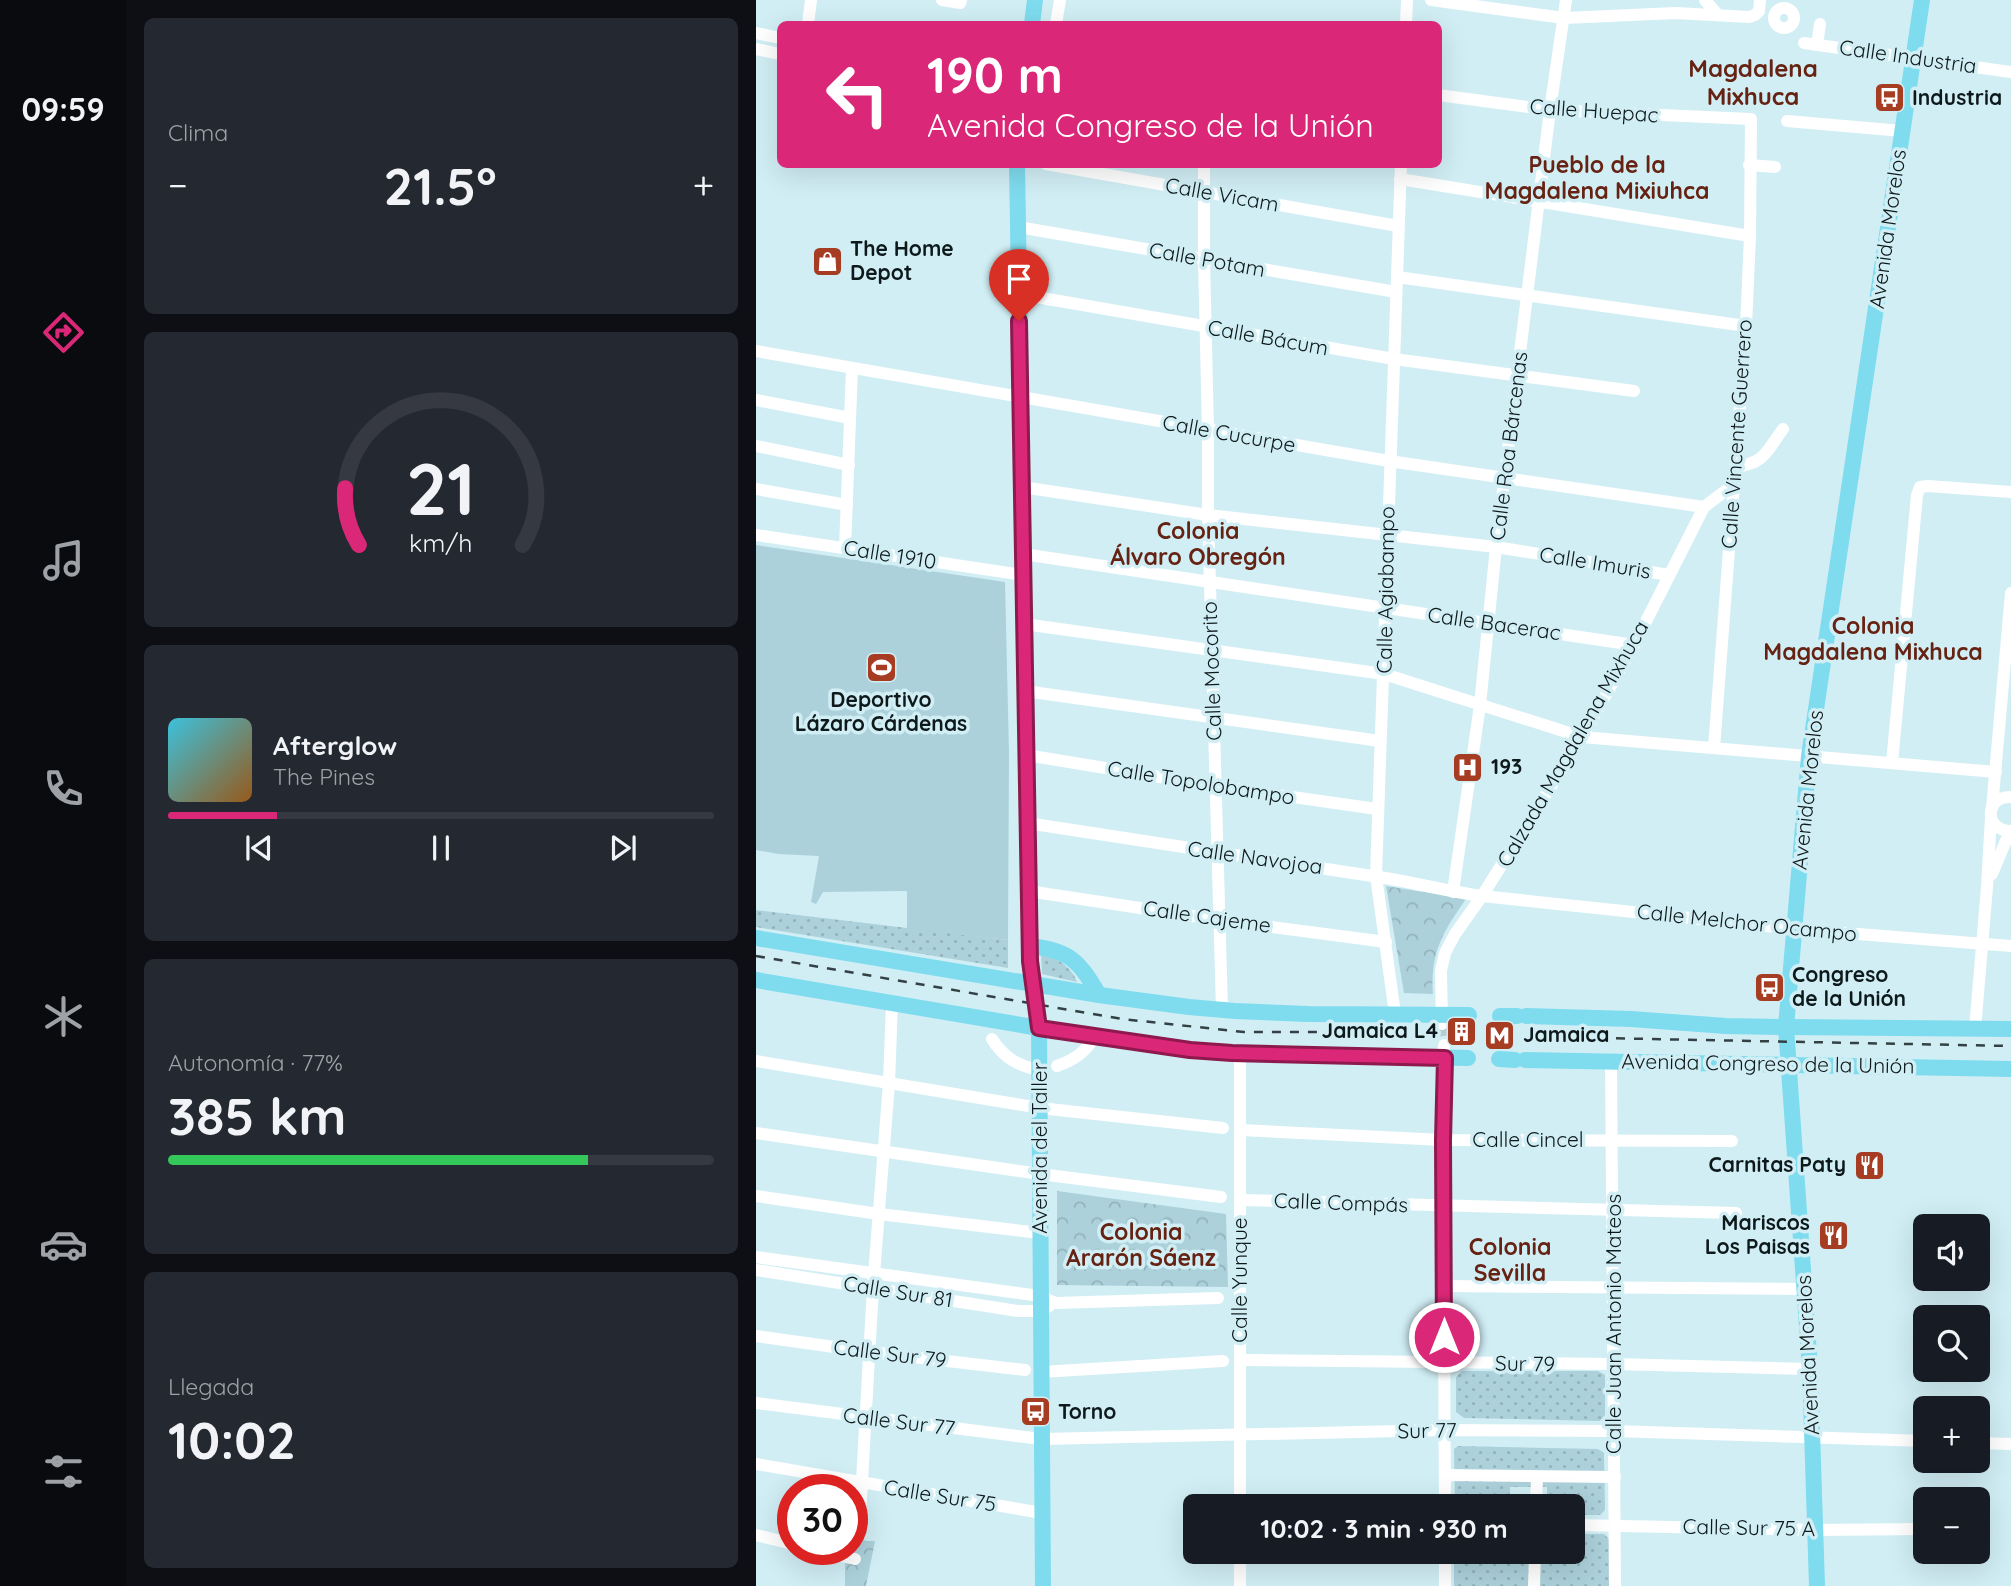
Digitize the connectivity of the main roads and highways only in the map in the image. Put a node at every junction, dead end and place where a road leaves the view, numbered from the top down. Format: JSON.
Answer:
{"nodes":[{"id":1,"x":1035,"y":0,"type":"edge"},
{"id":2,"x":1042,"y":0,"type":"edge"},
{"id":3,"x":1922,"y":0,"type":"edge"},
{"id":4,"x":1032,"y":21,"type":"edge"},
{"id":5,"x":1032,"y":21,"type":"edge"},
{"id":6,"x":1017,"y":168,"type":"edge"},
{"id":7,"x":756,"y":938,"type":"edge"},
{"id":8,"x":1030,"y":947,"type":"junction"},
{"id":9,"x":756,"y":980,"type":"edge"},
{"id":10,"x":1032,"y":984,"type":"junction"},
{"id":11,"x":1099,"y":995,"type":"junction"},
{"id":12,"x":1786,"y":1027,"type":"junction"},
{"id":13,"x":1039,"y":1028,"type":"junction"},
{"id":14,"x":2011,"y":1029,"type":"edge"},
{"id":15,"x":1789,"y":1065,"type":"junction"},
{"id":16,"x":2011,"y":1069,"type":"edge"},
{"id":17,"x":1043,"y":1586,"type":"edge"},
{"id":18,"x":1817,"y":1586,"type":"edge"}],
"edges":[{"from":1,"to":4,"type":"main road"},
{"from":2,"to":5,"type":"main road"},
{"from":3,"to":12,"type":"main road","name":"Avenida Morelos"},
{"from":6,"to":8,"type":"main road","name":"Avenida del Taller"},
{"from":7,"to":10,"type":"main road","name":"Avenida Congreso de la Unión"},
{"from":8,"to":10,"type":"main road","name":"Avenida del Taller"},
{"from":8,"to":11,"type":"main road"},
{"from":9,"to":13,"type":"main road","name":"Avenida Congreso de la Unión"},
{"from":10,"to":11,"type":"main road","name":"Avenida Congreso de la Unión"},
{"from":10,"to":13,"type":"main road","name":"Avenida del Taller"},
{"from":11,"to":12,"type":"main road","name":"Avenida Congreso de la Unión"},
{"from":12,"to":14,"type":"main road","name":"Avenida Congreso de la Unión"},
{"from":12,"to":15,"type":"main road","name":"Avenida Morelos"},
{"from":13,"to":15,"type":"main road","name":"Avenida Congreso de la Unión"},
{"from":13,"to":17,"type":"main road","name":"Avenida del Taller"},
{"from":15,"to":16,"type":"main road","name":"Avenida Congreso de la Unión"},
{"from":15,"to":18,"type":"main road","name":"Avenida Morelos"}]}
